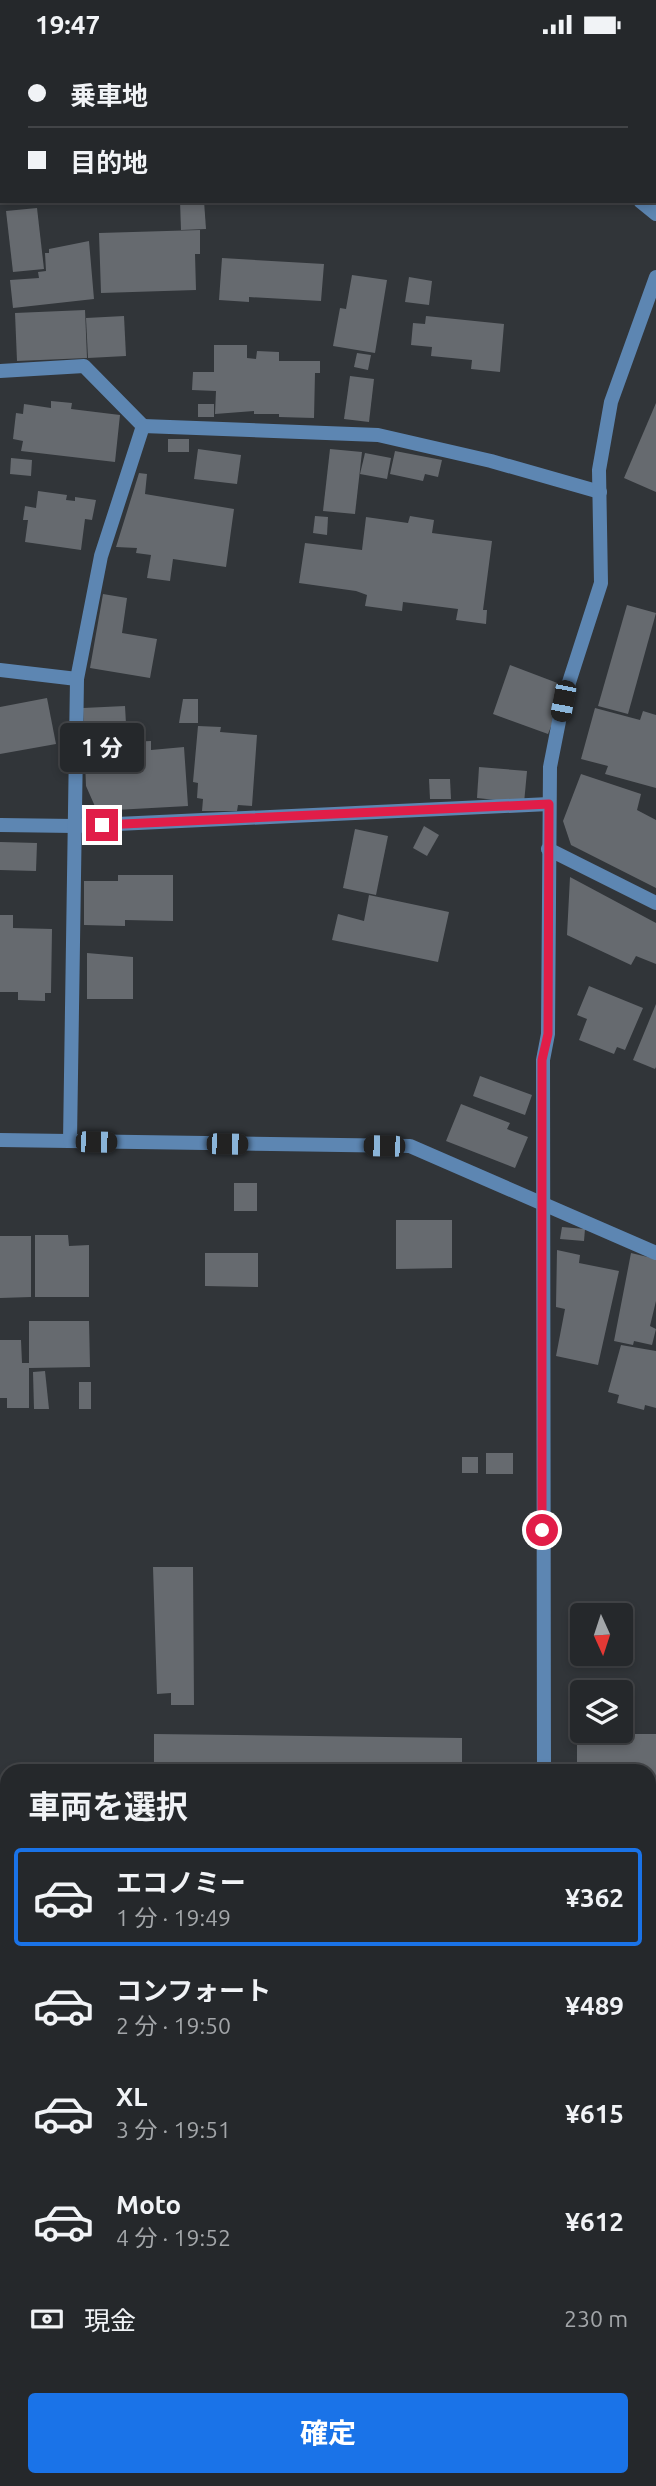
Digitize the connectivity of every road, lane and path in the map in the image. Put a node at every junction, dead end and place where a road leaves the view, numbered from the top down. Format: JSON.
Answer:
{"nodes":[{"id":1,"x":656,"y":277,"type":"edge"},
{"id":2,"x":0,"y":371,"type":"edge"},
{"id":3,"x":143,"y":426,"type":"junction"},
{"id":4,"x":600,"y":492,"type":"junction"},
{"id":5,"x":0,"y":670,"type":"edge"},
{"id":6,"x":77,"y":679,"type":"junction"},
{"id":7,"x":549,"y":804,"type":"junction"},
{"id":8,"x":0,"y":825,"type":"edge"},
{"id":9,"x":74,"y":826,"type":"junction"},
{"id":10,"x":548,"y":849,"type":"junction"},
{"id":11,"x":656,"y":902,"type":"edge"},
{"id":12,"x":0,"y":1140,"type":"edge"},
{"id":13,"x":70,"y":1141,"type":"junction"},
{"id":14,"x":542,"y":1206,"type":"junction"},
{"id":15,"x":656,"y":1253,"type":"edge"},
{"id":16,"x":544,"y":1764,"type":"edge"}],
"edges":[{"from":1,"to":4,"type":"street"},
{"from":2,"to":3,"type":"street"},
{"from":3,"to":4,"type":"street"},
{"from":3,"to":6,"type":"street"},
{"from":4,"to":7,"type":"street"},
{"from":5,"to":6,"type":"street"},
{"from":6,"to":9,"type":"street"},
{"from":7,"to":9,"type":"street"},
{"from":7,"to":10,"type":"street"},
{"from":8,"to":9,"type":"street"},
{"from":9,"to":13,"type":"street"},
{"from":10,"to":11,"type":"street"},
{"from":10,"to":14,"type":"street"},
{"from":12,"to":13,"type":"street"},
{"from":13,"to":14,"type":"street"},
{"from":14,"to":15,"type":"street"},
{"from":14,"to":16,"type":"street"}]}
